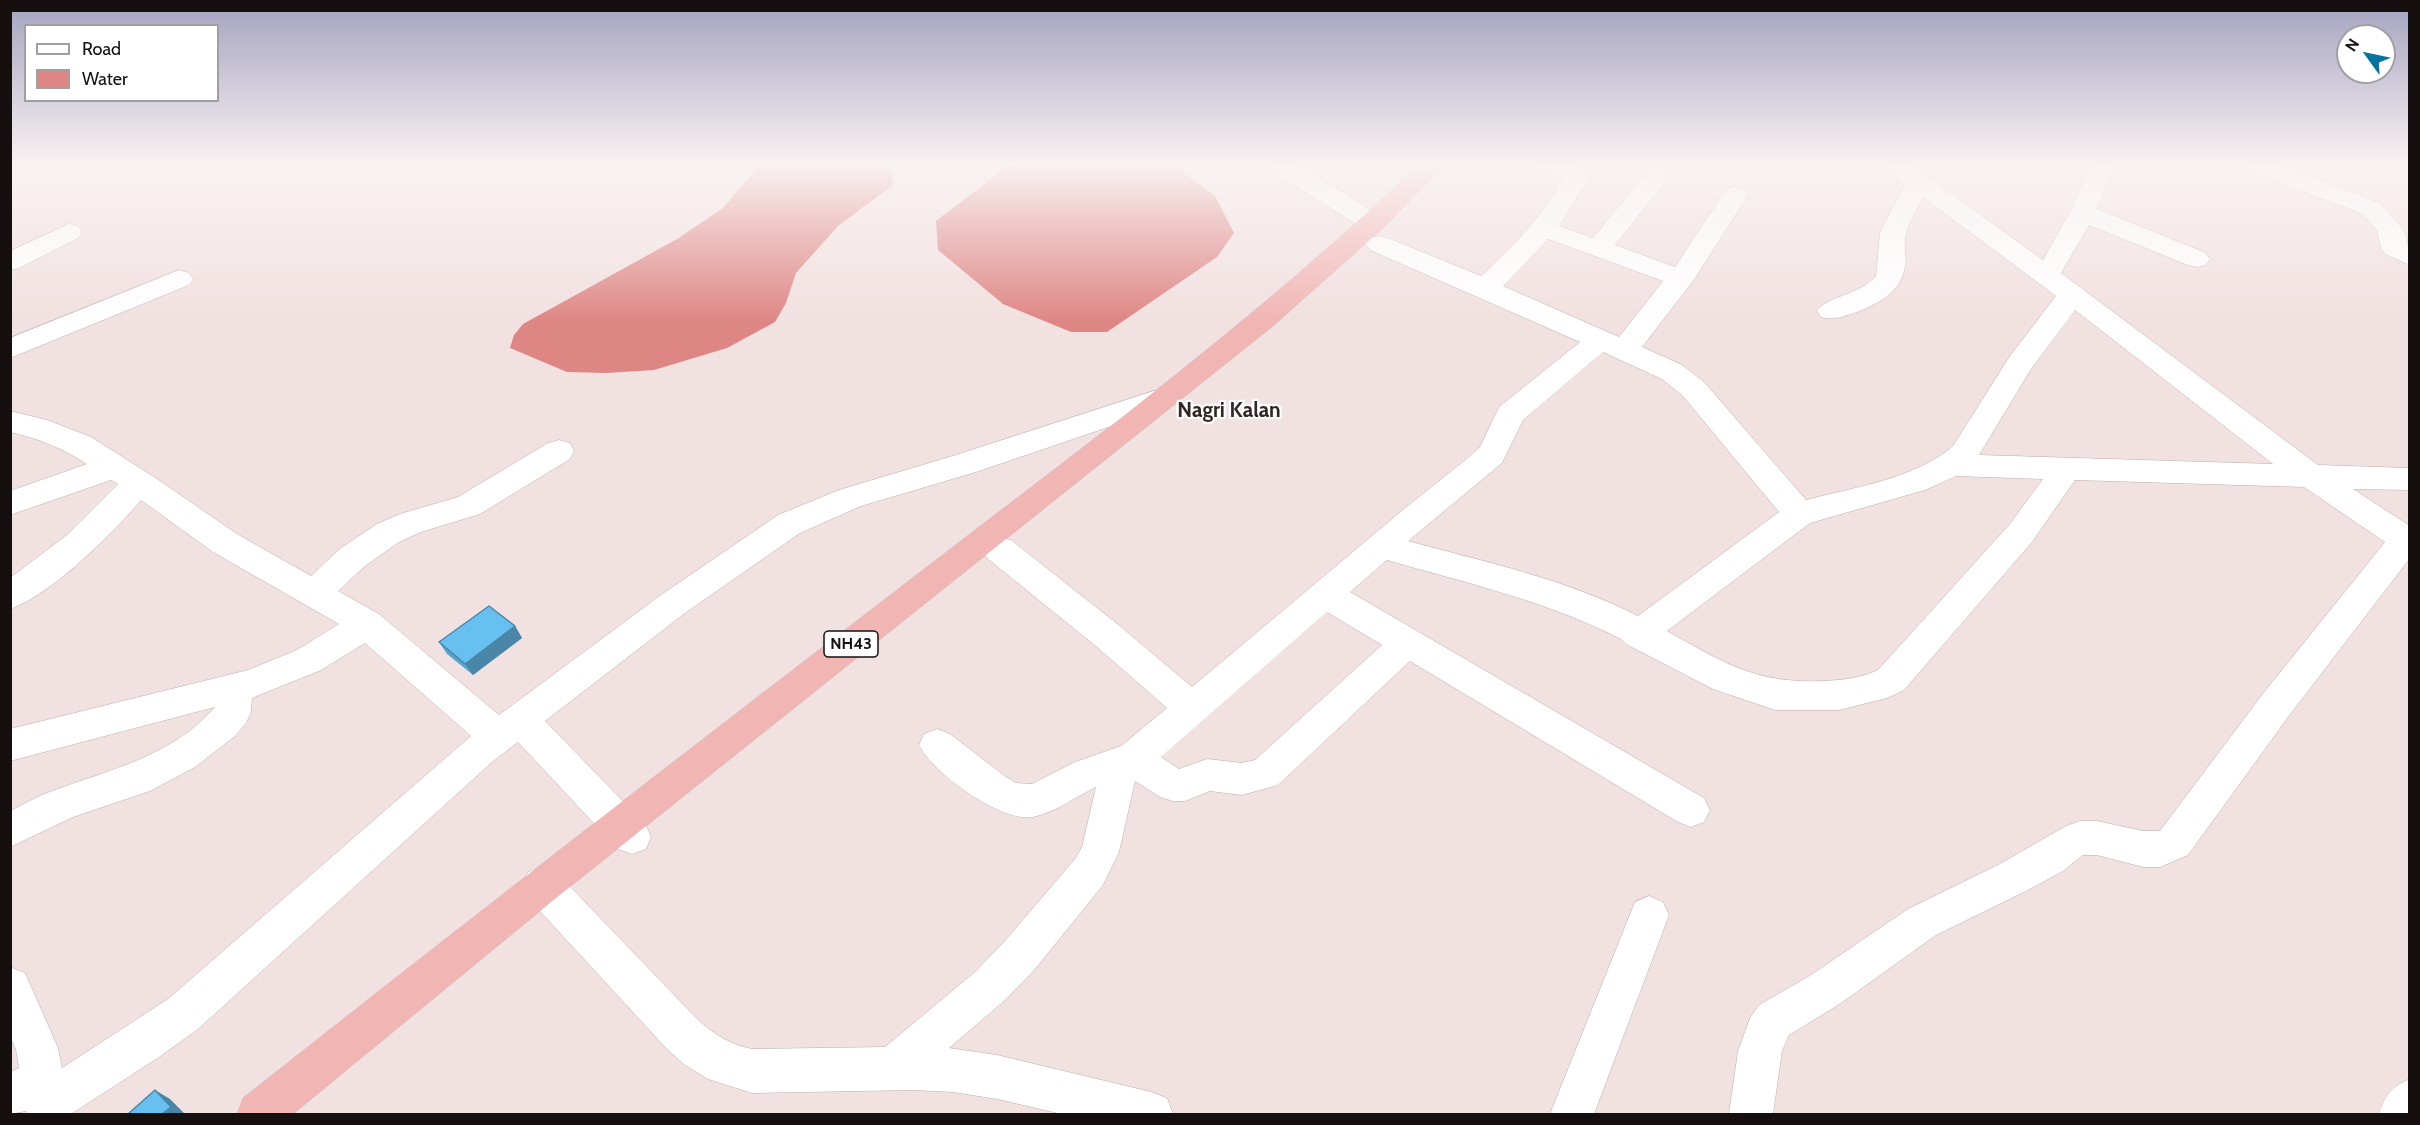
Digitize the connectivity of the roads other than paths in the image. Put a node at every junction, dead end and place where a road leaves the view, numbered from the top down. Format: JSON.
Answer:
{"nodes":[{"id":1,"x":1352,"y":216,"type":"edge"},
{"id":2,"x":1390,"y":216,"type":"edge"},
{"id":3,"x":1396,"y":216,"type":"edge"},
{"id":4,"x":1553,"y":216,"type":"edge"},
{"id":5,"x":1625,"y":216,"type":"edge"},
{"id":6,"x":1721,"y":216,"type":"edge"},
{"id":7,"x":1901,"y":216,"type":"edge"},
{"id":8,"x":1965,"y":216,"type":"edge"},
{"id":9,"x":2081,"y":216,"type":"edge"},
{"id":10,"x":2092,"y":216,"type":"edge"},
{"id":11,"x":2379,"y":216,"type":"edge"},
{"id":12,"x":1544,"y":229,"type":"junction"},
{"id":13,"x":69,"y":232,"type":"dead end"},
{"id":14,"x":1376,"y":234,"type":"junction"},
{"id":15,"x":1599,"y":248,"type":"junction"},
{"id":16,"x":2409,"y":256,"type":"edge"},
{"id":17,"x":2197,"y":259,"type":"dead end"},
{"id":18,"x":10,"y":262,"type":"edge"},
{"id":19,"x":2046,"y":275,"type":"junction"},
{"id":20,"x":1680,"y":278,"type":"junction"},
{"id":21,"x":179,"y":279,"type":"dead end"},
{"id":22,"x":1485,"y":288,"type":"junction"},
{"id":23,"x":2072,"y":294,"type":"junction"},
{"id":24,"x":1831,"y":312,"type":"dead end"},
{"id":25,"x":1612,"y":345,"type":"junction"},
{"id":26,"x":10,"y":349,"type":"edge"},
{"id":27,"x":1166,"y":397,"type":"junction"},
{"id":28,"x":10,"y":421,"type":"edge"},
{"id":29,"x":559,"y":451,"type":"dead end"},
{"id":30,"x":1952,"y":465,"type":"junction"},
{"id":31,"x":2068,"y":467,"type":"junction"},
{"id":32,"x":126,"y":475,"type":"junction"},
{"id":33,"x":2312,"y":477,"type":"junction"},
{"id":34,"x":2409,"y":479,"type":"edge"},
{"id":35,"x":10,"y":503,"type":"edge"},
{"id":36,"x":1799,"y":514,"type":"junction"},
{"id":37,"x":2407,"y":541,"type":"edge"},
{"id":38,"x":1381,"y":546,"type":"junction"},
{"id":39,"x":999,"y":549,"type":"junction"},
{"id":40,"x":314,"y":594,"type":"junction"},
{"id":41,"x":1325,"y":594,"type":"junction"},
{"id":42,"x":10,"y":596,"type":"edge"},
{"id":43,"x":366,"y":624,"type":"junction"},
{"id":44,"x":1638,"y":634,"type":"junction"},
{"id":45,"x":1408,"y":642,"type":"junction"},
{"id":46,"x":235,"y":689,"type":"junction"},
{"id":47,"x":1192,"y":708,"type":"junction"},
{"id":48,"x":508,"y":728,"type":"junction"},
{"id":49,"x":10,"y":745,"type":"edge"},
{"id":50,"x":937,"y":745,"type":"dead end"},
{"id":51,"x":1132,"y":759,"type":"junction"},
{"id":52,"x":1691,"y":810,"type":"dead end"},
{"id":53,"x":10,"y":830,"type":"edge"},
{"id":54,"x":626,"y":831,"type":"junction"},
{"id":55,"x":547,"y":892,"type":"junction"},
{"id":56,"x":1649,"y":915,"type":"dead end"},
{"id":57,"x":10,"y":987,"type":"edge"},
{"id":58,"x":893,"y":1068,"type":"junction"},
{"id":59,"x":37,"y":1098,"type":"edge"},
{"id":60,"x":2409,"y":1101,"type":"edge"},
{"id":61,"x":259,"y":1114,"type":"edge"},
{"id":62,"x":286,"y":1114,"type":"edge"},
{"id":63,"x":1150,"y":1114,"type":"edge"},
{"id":64,"x":1572,"y":1114,"type":"edge"},
{"id":65,"x":1751,"y":1114,"type":"edge"},
{"id":66,"x":2402,"y":1114,"type":"edge"}],
"edges":[{"from":1,"to":14,"type":"street"},
{"from":2,"to":14,"type":"highway","number":"NH43"},
{"from":3,"to":14,"type":"highway","number":"NH43"},
{"from":4,"to":12,"type":"street"},
{"from":5,"to":15,"type":"street"},
{"from":6,"to":20,"type":"street"},
{"from":7,"to":24,"type":"street"},
{"from":8,"to":19,"type":"street"},
{"from":9,"to":19,"type":"street"},
{"from":10,"to":17,"type":"street"},
{"from":11,"to":16,"type":"street"},
{"from":12,"to":15,"type":"street"},
{"from":12,"to":22,"type":"street"},
{"from":13,"to":18,"type":"street"},
{"from":14,"to":22,"type":"street"},
{"from":14,"to":27,"type":"highway","number":"NH43"},
{"from":14,"to":39,"type":"highway","number":"NH43"},
{"from":15,"to":20,"type":"street"},
{"from":19,"to":23,"type":"street"},
{"from":20,"to":25,"type":"street"},
{"from":21,"to":26,"type":"street"},
{"from":22,"to":25,"type":"street"},
{"from":23,"to":30,"type":"street"},
{"from":23,"to":33,"type":"street"},
{"from":25,"to":36,"type":"street"},
{"from":25,"to":38,"type":"street"},
{"from":27,"to":48,"type":"street"},
{"from":27,"to":54,"type":"highway","number":"NH43"},
{"from":28,"to":32,"type":"street"},
{"from":29,"to":40,"type":"street"},
{"from":30,"to":31,"type":"street"},
{"from":30,"to":36,"type":"street"},
{"from":31,"to":33,"type":"street"},
{"from":31,"to":44,"type":"street"},
{"from":32,"to":35,"type":"street"},
{"from":32,"to":40,"type":"street"},
{"from":32,"to":42,"type":"street"},
{"from":33,"to":34,"type":"street"},
{"from":33,"to":37,"type":"street"},
{"from":36,"to":44,"type":"street"},
{"from":37,"to":65,"type":"street"},
{"from":38,"to":41,"type":"street"},
{"from":38,"to":44,"type":"street"},
{"from":39,"to":47,"type":"street"},
{"from":39,"to":54,"type":"highway","number":"NH43"},
{"from":40,"to":43,"type":"street"},
{"from":41,"to":45,"type":"street"},
{"from":41,"to":47,"type":"street"},
{"from":43,"to":46,"type":"street"},
{"from":43,"to":48,"type":"street"},
{"from":45,"to":51,"type":"street"},
{"from":45,"to":52,"type":"street"},
{"from":46,"to":49,"type":"street"},
{"from":46,"to":53,"type":"street"},
{"from":47,"to":51,"type":"street"},
{"from":48,"to":54,"type":"street"},
{"from":48,"to":59,"type":"street"},
{"from":50,"to":51,"type":"street"},
{"from":51,"to":58,"type":"street"},
{"from":54,"to":55,"type":"highway","number":"NH43"},
{"from":55,"to":58,"type":"street"},
{"from":55,"to":61,"type":"highway","number":"NH43"},
{"from":55,"to":62,"type":"highway","number":"NH43"},
{"from":56,"to":64,"type":"street"},
{"from":57,"to":59,"type":"street"},
{"from":58,"to":63,"type":"street"},
{"from":60,"to":66,"type":"street"}]}
